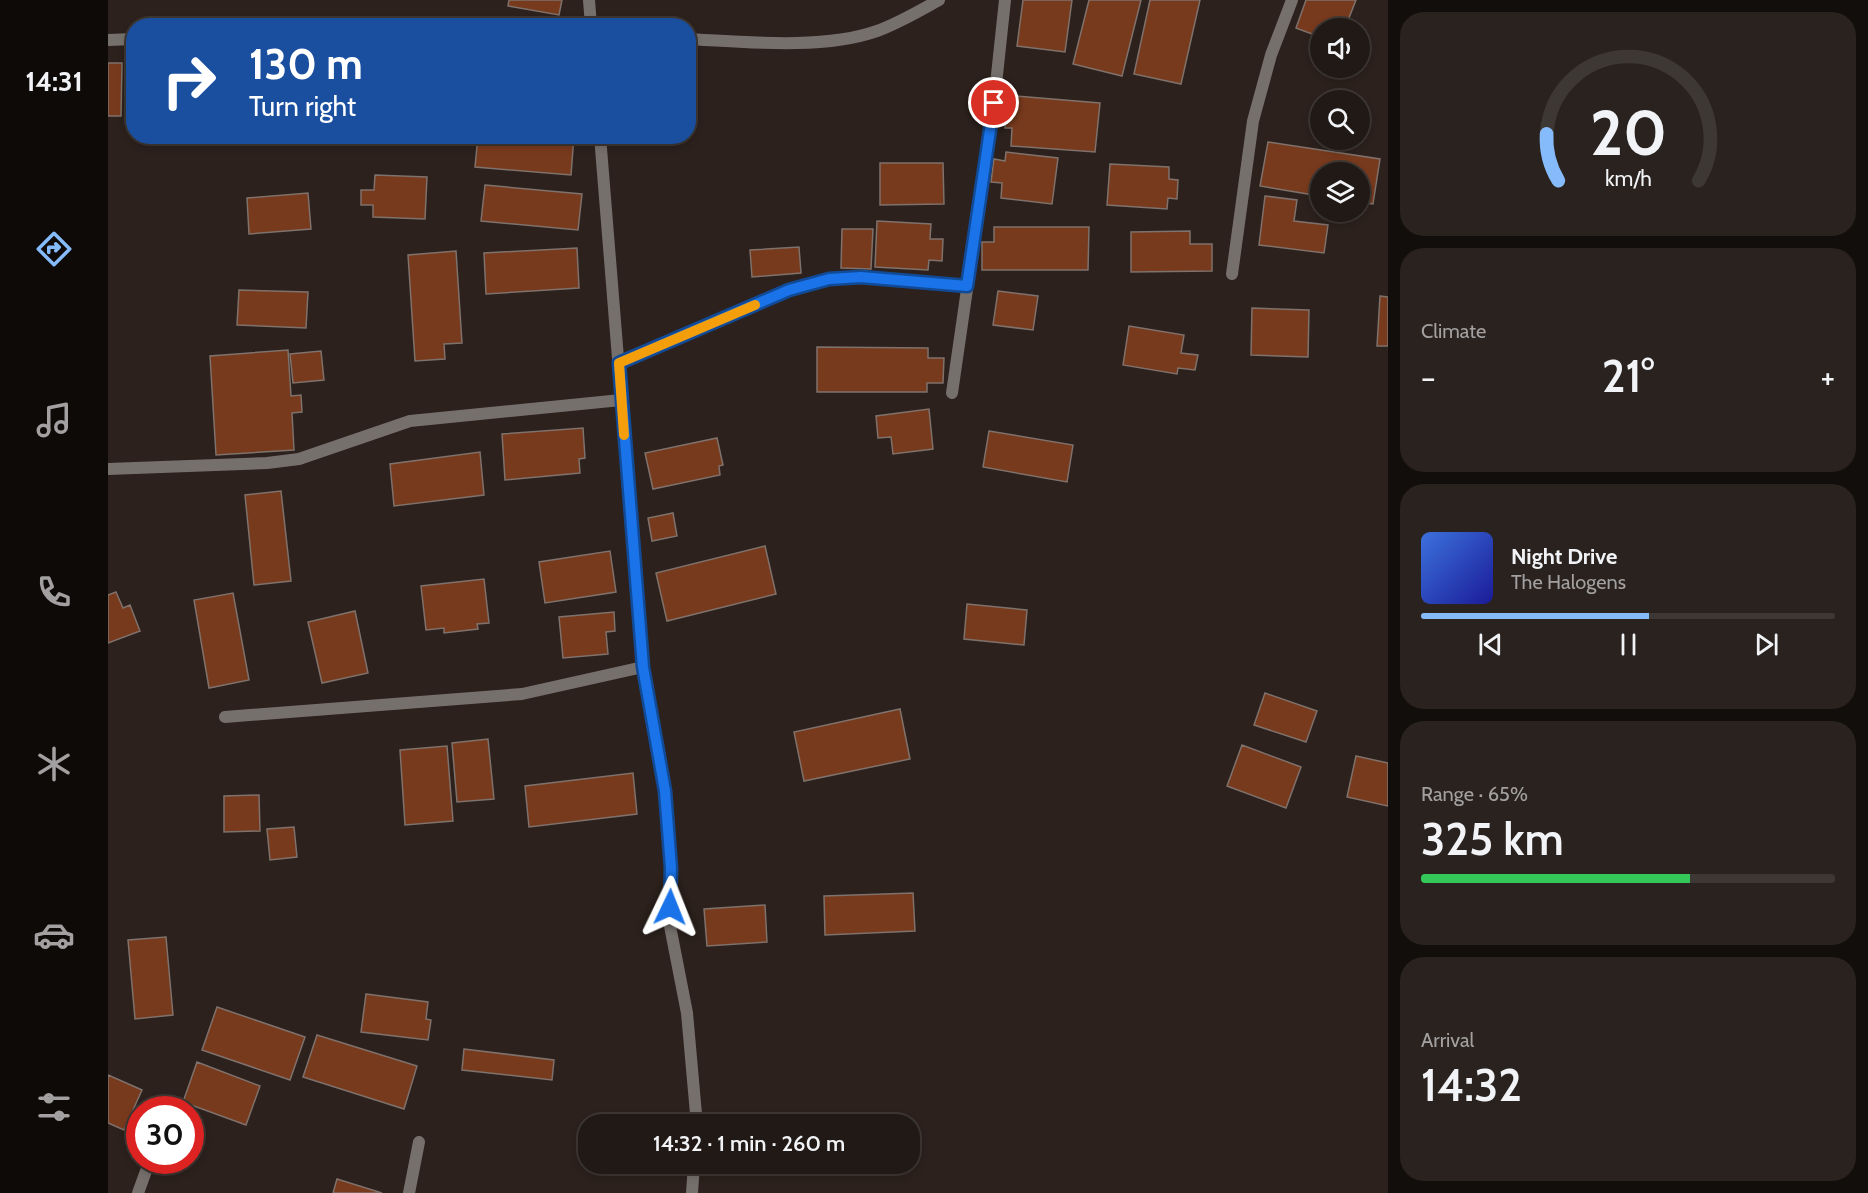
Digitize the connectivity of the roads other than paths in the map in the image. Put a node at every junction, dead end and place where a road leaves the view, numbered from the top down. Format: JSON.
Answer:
{"nodes":[{"id":1,"x":589,"y":0,"type":"edge"},
{"id":2,"x":939,"y":0,"type":"edge"},
{"id":3,"x":1005,"y":0,"type":"edge"},
{"id":4,"x":1292,"y":0,"type":"edge"},
{"id":5,"x":590,"y":18,"type":"edge"},
{"id":6,"x":126,"y":39,"type":"edge"},
{"id":7,"x":696,"y":39,"type":"edge"},
{"id":8,"x":108,"y":40,"type":"edge"},
{"id":9,"x":601,"y":144,"type":"edge"},
{"id":10,"x":1232,"y":274,"type":"dead end"},
{"id":11,"x":967,"y":286,"type":"junction"},
{"id":12,"x":619,"y":363,"type":"junction"},
{"id":13,"x":952,"y":393,"type":"dead end"},
{"id":14,"x":621,"y":400,"type":"junction"},
{"id":15,"x":108,"y":469,"type":"edge"},
{"id":16,"x":643,"y":667,"type":"junction"},
{"id":17,"x":225,"y":717,"type":"dead end"},
{"id":18,"x":696,"y":1114,"type":"edge"},
{"id":19,"x":419,"y":1142,"type":"dead end"},
{"id":20,"x":145,"y":1174,"type":"edge"},
{"id":21,"x":693,"y":1174,"type":"edge"},
{"id":22,"x":138,"y":1193,"type":"edge"},
{"id":23,"x":410,"y":1193,"type":"edge"},
{"id":24,"x":692,"y":1193,"type":"edge"}],
"edges":[{"from":1,"to":5,"type":"street"},
{"from":2,"to":7,"type":"street"},
{"from":3,"to":11,"type":"street"},
{"from":4,"to":10,"type":"street"},
{"from":6,"to":8,"type":"street"},
{"from":9,"to":12,"type":"street"},
{"from":11,"to":12,"type":"street"},
{"from":11,"to":13,"type":"street"},
{"from":12,"to":14,"type":"street"},
{"from":14,"to":15,"type":"street"},
{"from":14,"to":16,"type":"street"},
{"from":16,"to":17,"type":"street"},
{"from":16,"to":18,"type":"street"},
{"from":19,"to":23,"type":"street"},
{"from":20,"to":22,"type":"street"},
{"from":21,"to":24,"type":"street"}]}
